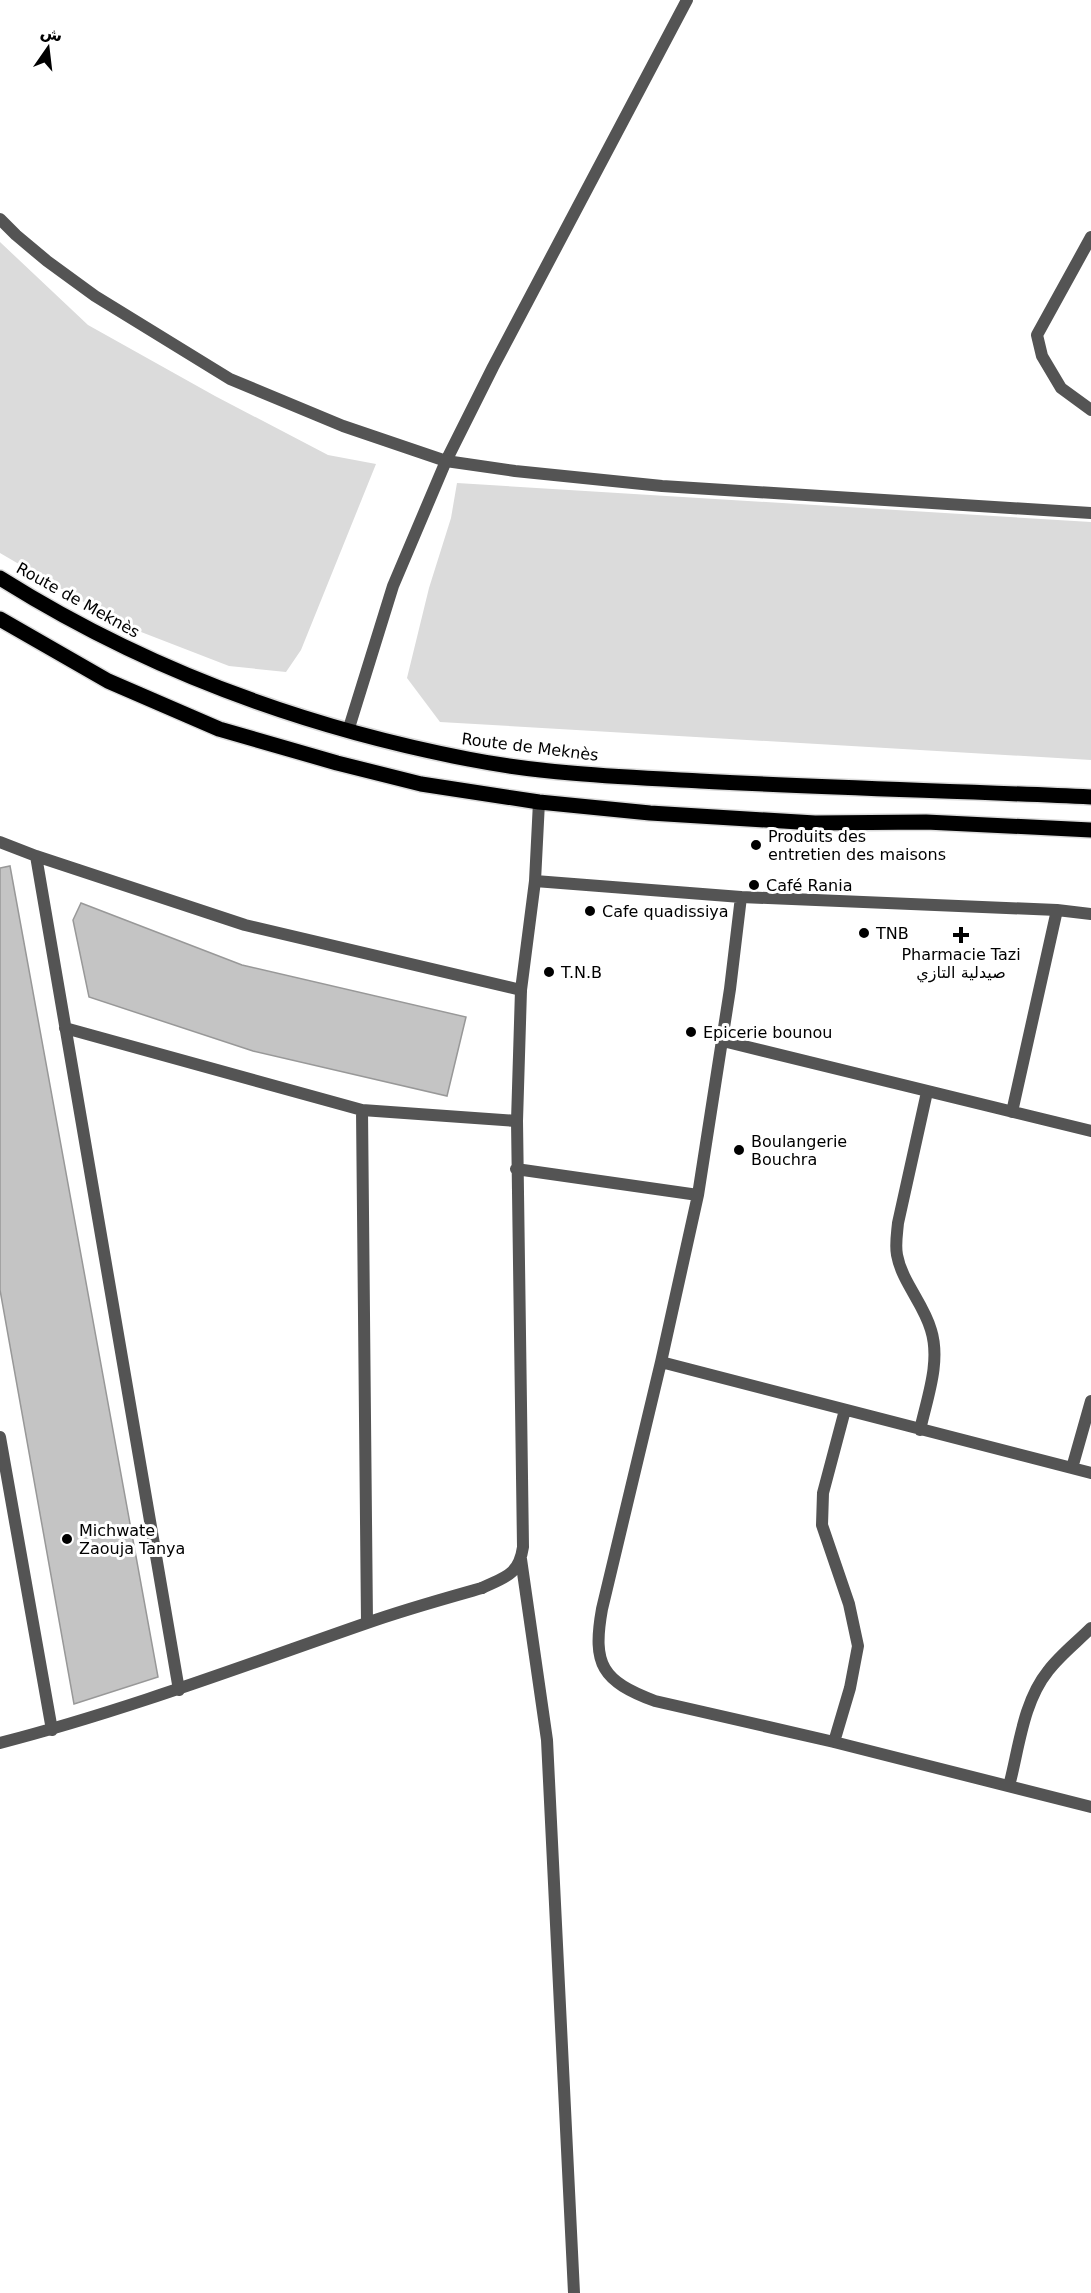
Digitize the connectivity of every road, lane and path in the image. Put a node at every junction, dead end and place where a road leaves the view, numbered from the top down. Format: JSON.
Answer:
{"nodes":[{"id":1,"x":687,"y":0,"type":"edge"},
{"id":2,"x":0,"y":219,"type":"edge"},
{"id":3,"x":1091,"y":237,"type":"edge"},
{"id":4,"x":1091,"y":410,"type":"edge"},
{"id":5,"x":447,"y":461,"type":"junction"},
{"id":6,"x":1091,"y":513,"type":"edge"},
{"id":7,"x":0,"y":578,"type":"edge"},
{"id":8,"x":0,"y":619,"type":"edge"},
{"id":9,"x":348,"y":731,"type":"junction"},
{"id":10,"x":1091,"y":797,"type":"edge"},
{"id":11,"x":539,"y":802,"type":"junction"},
{"id":12,"x":1091,"y":830,"type":"edge"},
{"id":13,"x":0,"y":842,"type":"edge"},
{"id":14,"x":36,"y":856,"type":"junction"},
{"id":15,"x":535,"y":881,"type":"junction"},
{"id":16,"x":741,"y":897,"type":"junction"},
{"id":17,"x":1057,"y":910,"type":"junction"},
{"id":18,"x":1091,"y":914,"type":"edge"},
{"id":19,"x":521,"y":990,"type":"junction"},
{"id":20,"x":66,"y":1028,"type":"junction"},
{"id":21,"x":723,"y":1041,"type":"junction"},
{"id":22,"x":927,"y":1092,"type":"junction"},
{"id":23,"x":362,"y":1110,"type":"junction"},
{"id":24,"x":1012,"y":1112,"type":"junction"},
{"id":25,"x":517,"y":1120,"type":"junction"},
{"id":26,"x":1091,"y":1131,"type":"edge"},
{"id":27,"x":516,"y":1170,"type":"junction"},
{"id":28,"x":698,"y":1195,"type":"junction"},
{"id":29,"x":661,"y":1362,"type":"junction"},
{"id":30,"x":1091,"y":1401,"type":"edge"},
{"id":31,"x":845,"y":1410,"type":"junction"},
{"id":32,"x":920,"y":1430,"type":"junction"},
{"id":33,"x":0,"y":1437,"type":"edge"},
{"id":34,"x":1072,"y":1468,"type":"junction"},
{"id":35,"x":1091,"y":1473,"type":"edge"},
{"id":36,"x":521,"y":1558,"type":"junction"},
{"id":37,"x":367,"y":1623,"type":"junction"},
{"id":38,"x":1091,"y":1628,"type":"edge"},
{"id":39,"x":179,"y":1690,"type":"junction"},
{"id":40,"x":52,"y":1730,"type":"junction"},
{"id":41,"x":834,"y":1742,"type":"junction"},
{"id":42,"x":0,"y":1743,"type":"edge"},
{"id":43,"x":1009,"y":1786,"type":"junction"},
{"id":44,"x":1091,"y":1807,"type":"edge"},
{"id":45,"x":574,"y":2293,"type":"edge"}],
"edges":[{"from":1,"to":5,"type":"street"},
{"from":2,"to":5,"type":"street"},
{"from":3,"to":4,"type":"street"},
{"from":5,"to":6,"type":"street"},
{"from":5,"to":9,"type":"street"},
{"from":7,"to":9,"type":"main road","name":"Route de Meknès"},
{"from":8,"to":11,"type":"main road"},
{"from":9,"to":10,"type":"main road","name":"Route de Meknès"},
{"from":11,"to":12,"type":"main road"},
{"from":11,"to":15,"type":"street"},
{"from":13,"to":14,"type":"street"},
{"from":14,"to":19,"type":"street"},
{"from":14,"to":20,"type":"street"},
{"from":15,"to":16,"type":"street"},
{"from":15,"to":19,"type":"street"},
{"from":16,"to":17,"type":"street"},
{"from":16,"to":21,"type":"street"},
{"from":17,"to":18,"type":"street"},
{"from":17,"to":24,"type":"street"},
{"from":19,"to":25,"type":"street"},
{"from":20,"to":23,"type":"street"},
{"from":20,"to":39,"type":"street"},
{"from":21,"to":22,"type":"street"},
{"from":21,"to":28,"type":"street"},
{"from":22,"to":24,"type":"street"},
{"from":22,"to":32,"type":"street"},
{"from":23,"to":25,"type":"street"},
{"from":23,"to":37,"type":"street"},
{"from":24,"to":26,"type":"street"},
{"from":25,"to":27,"type":"street"},
{"from":27,"to":28,"type":"street"},
{"from":27,"to":36,"type":"street"},
{"from":28,"to":29,"type":"street"},
{"from":29,"to":31,"type":"street"},
{"from":29,"to":41,"type":"street"},
{"from":30,"to":34,"type":"street"},
{"from":31,"to":32,"type":"street"},
{"from":31,"to":41,"type":"street"},
{"from":32,"to":34,"type":"street"},
{"from":33,"to":40,"type":"street"},
{"from":34,"to":35,"type":"street"},
{"from":36,"to":37,"type":"street"},
{"from":36,"to":45,"type":"street"},
{"from":37,"to":39,"type":"street"},
{"from":38,"to":43,"type":"street"},
{"from":39,"to":40,"type":"street"},
{"from":40,"to":42,"type":"street"},
{"from":41,"to":43,"type":"street"},
{"from":43,"to":44,"type":"street"}]}
